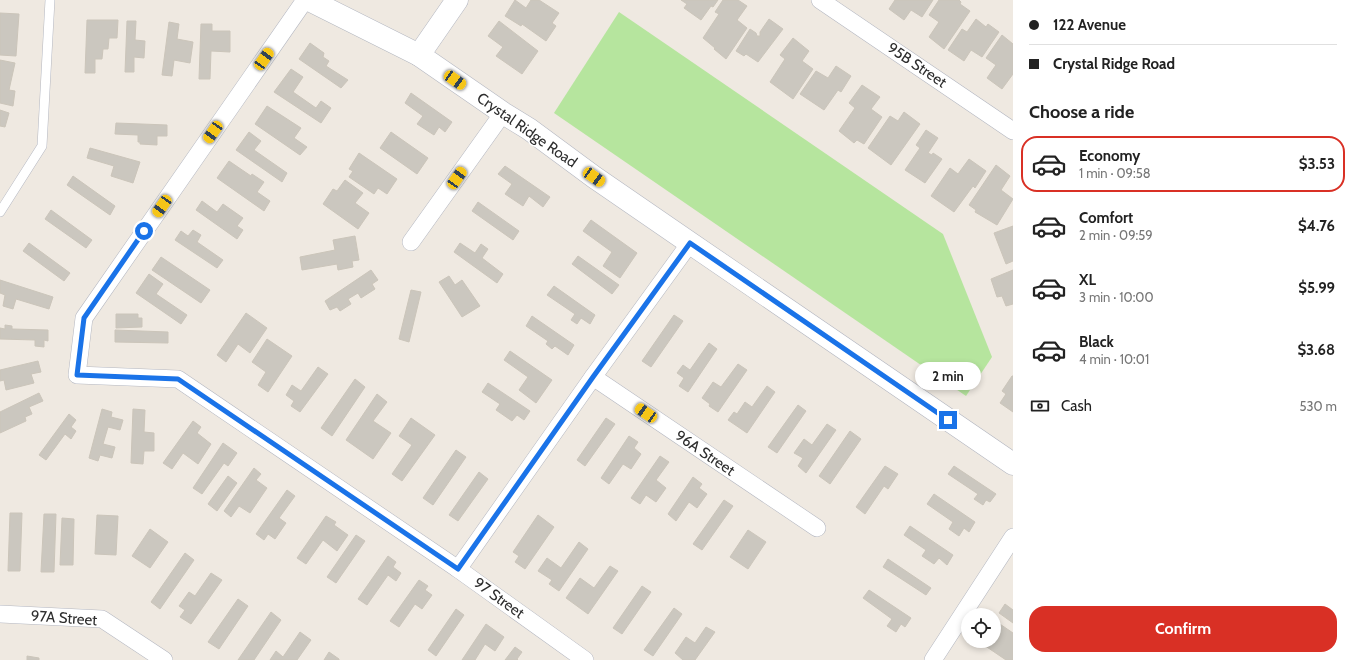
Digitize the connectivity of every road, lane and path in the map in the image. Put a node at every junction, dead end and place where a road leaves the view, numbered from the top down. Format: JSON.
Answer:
{"nodes":[{"id":1,"x":50,"y":0,"type":"edge"},
{"id":2,"x":305,"y":0,"type":"edge"},
{"id":3,"x":309,"y":0,"type":"edge"},
{"id":4,"x":457,"y":0,"type":"edge"},
{"id":5,"x":820,"y":0,"type":"edge"},
{"id":6,"x":419,"y":55,"type":"junction"},
{"id":7,"x":503,"y":113,"type":"junction"},
{"id":8,"x":1013,"y":131,"type":"edge"},
{"id":9,"x":0,"y":212,"type":"edge"},
{"id":10,"x":411,"y":242,"type":"dead end"},
{"id":11,"x":690,"y":243,"type":"junction"},
{"id":12,"x":593,"y":377,"type":"junction"},
{"id":13,"x":1013,"y":464,"type":"edge"},
{"id":14,"x":817,"y":528,"type":"dead end"},
{"id":15,"x":1013,"y":537,"type":"edge"},
{"id":16,"x":458,"y":569,"type":"junction"},
{"id":17,"x":0,"y":614,"type":"edge"},
{"id":18,"x":164,"y":660,"type":"edge"},
{"id":19,"x":585,"y":660,"type":"edge"},
{"id":20,"x":933,"y":660,"type":"edge"}],
"edges":[{"from":1,"to":9,"type":"lane"},
{"from":2,"to":16,"type":"street","name":"97 Street"},
{"from":3,"to":6,"type":"street","name":"Crystal Ridge Road"},
{"from":4,"to":6,"type":"street"},
{"from":5,"to":8,"type":"street","name":"95B Street"},
{"from":6,"to":7,"type":"street","name":"Crystal Ridge Road"},
{"from":7,"to":10,"type":"street"},
{"from":7,"to":11,"type":"street","name":"Crystal Ridge Road"},
{"from":11,"to":12,"type":"street"},
{"from":11,"to":13,"type":"street","name":"Crystal Ridge Road"},
{"from":12,"to":14,"type":"street","name":"96A Street"},
{"from":12,"to":16,"type":"street"},
{"from":15,"to":20,"type":"street"},
{"from":16,"to":19,"type":"street","name":"97 Street"},
{"from":17,"to":18,"type":"street","name":"97A Street"}]}
